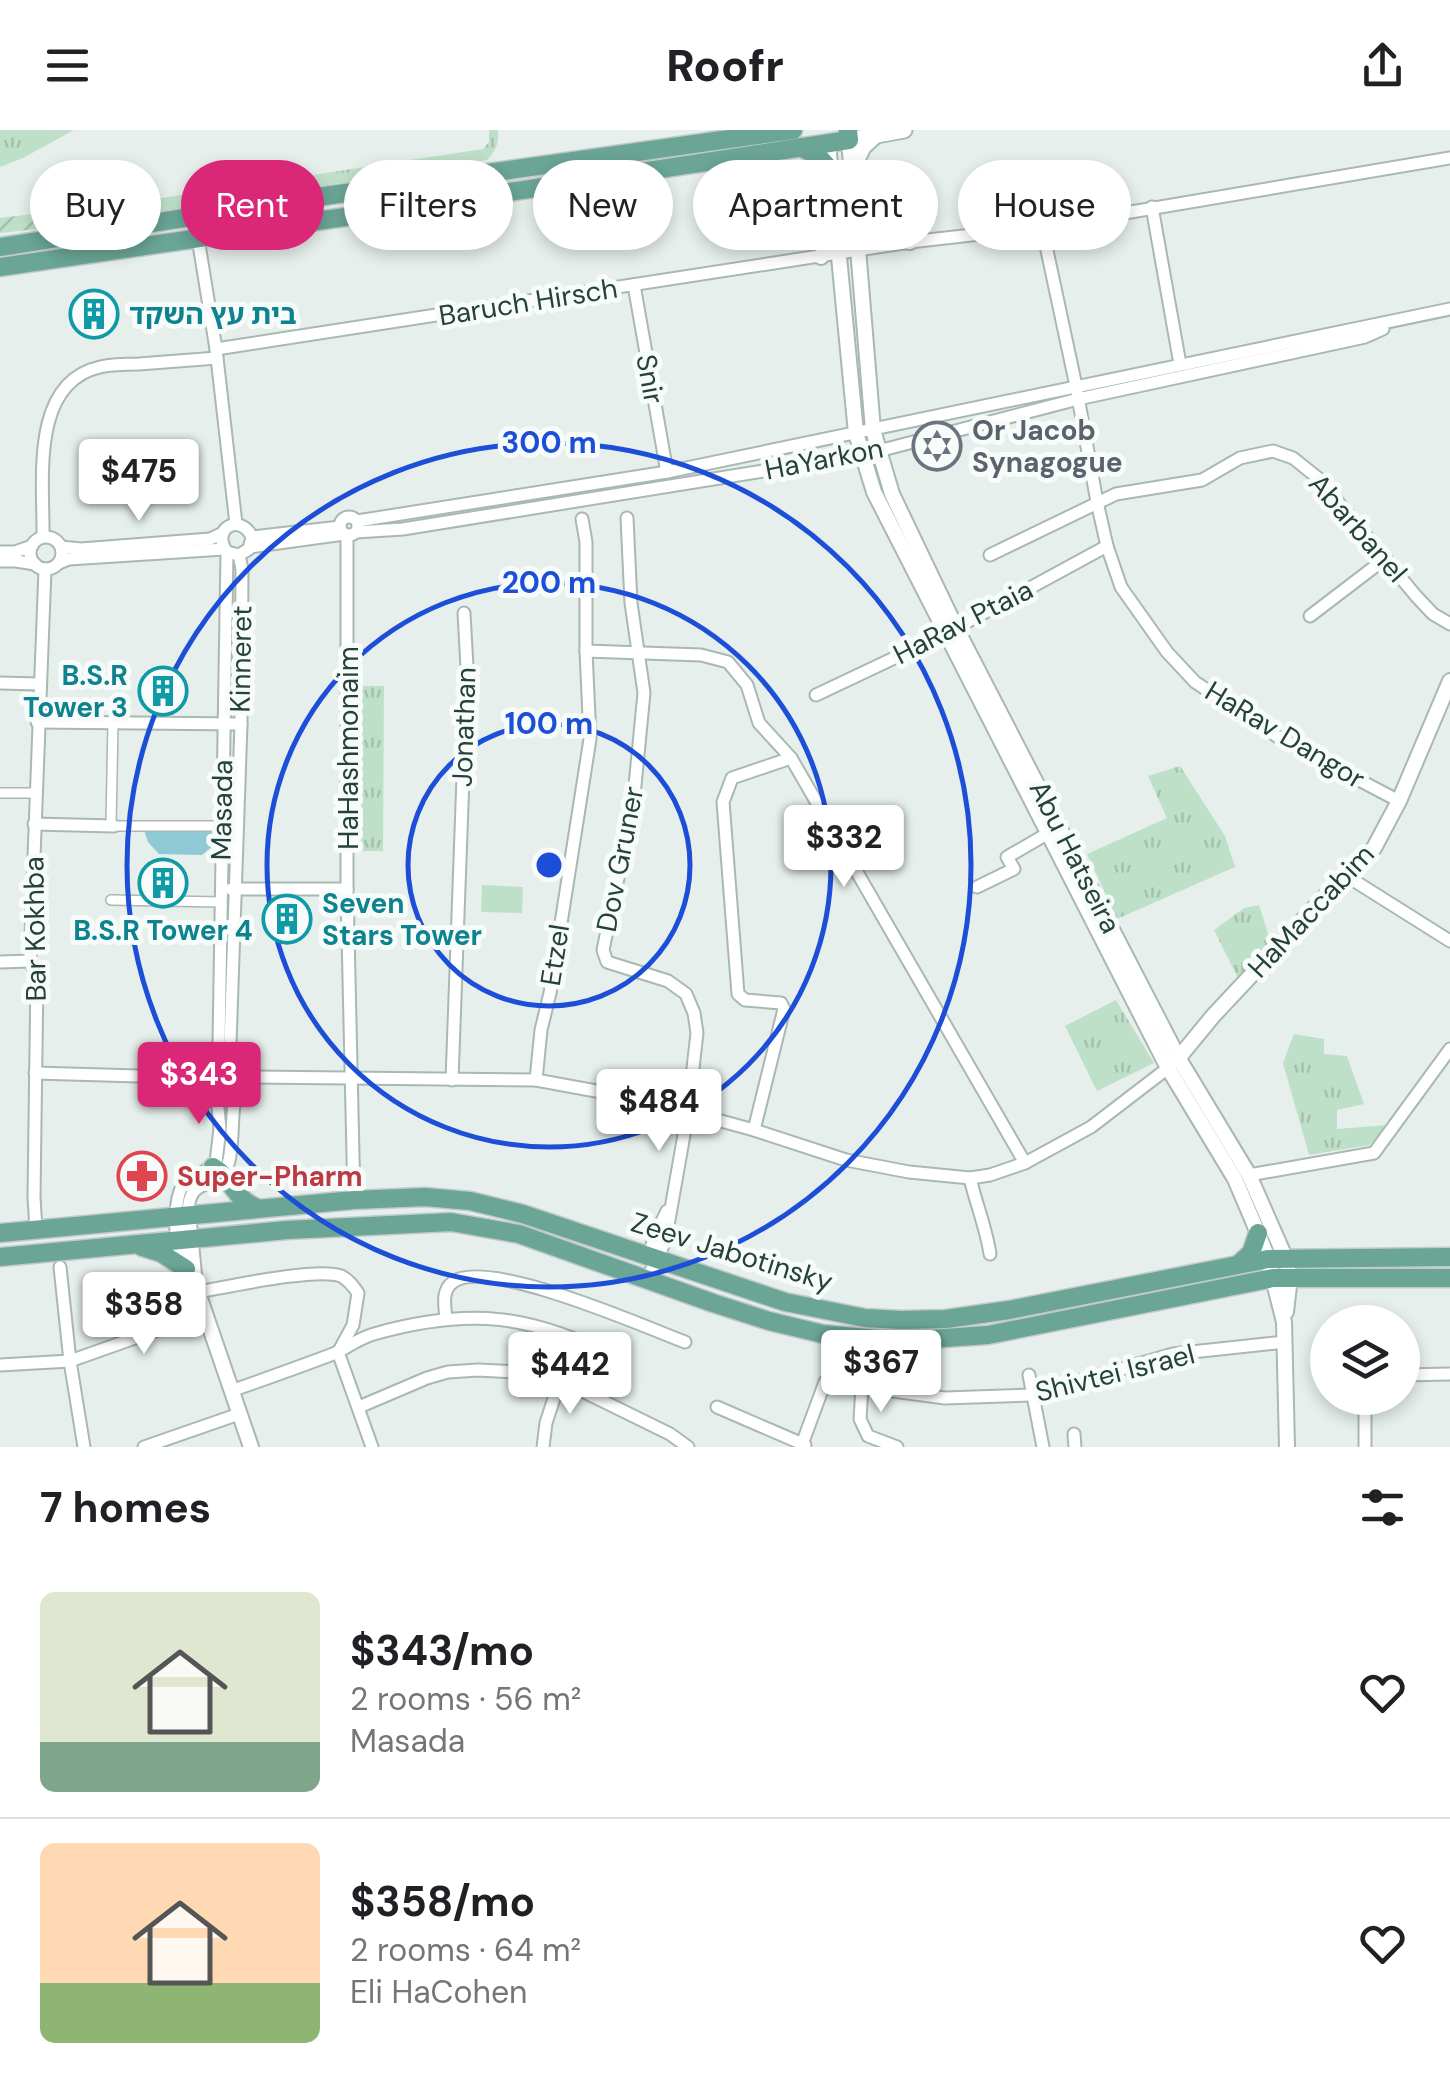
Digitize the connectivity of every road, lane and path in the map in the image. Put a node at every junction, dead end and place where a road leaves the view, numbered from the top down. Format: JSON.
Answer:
{"nodes":[{"id":1,"x":904,"y":130,"type":"edge"},
{"id":2,"x":878,"y":134,"type":"junction"},
{"id":3,"x":848,"y":135,"type":"edge"},
{"id":4,"x":827,"y":136,"type":"edge"},
{"id":5,"x":796,"y":138,"type":"edge"},
{"id":6,"x":1450,"y":158,"type":"edge"},
{"id":7,"x":822,"y":160,"type":"edge"},
{"id":8,"x":851,"y":160,"type":"edge"},
{"id":9,"x":857,"y":160,"type":"edge"},
{"id":10,"x":1152,"y":207,"type":"junction"},
{"id":11,"x":1131,"y":211,"type":"edge"},
{"id":12,"x":324,"y":220,"type":"edge"},
{"id":13,"x":181,"y":240,"type":"edge"},
{"id":14,"x":0,"y":246,"type":"edge"},
{"id":15,"x":200,"y":250,"type":"edge"},
{"id":16,"x":824,"y":250,"type":"edge"},
{"id":17,"x":839,"y":250,"type":"edge"},
{"id":18,"x":864,"y":250,"type":"edge"},
{"id":19,"x":1047,"y":250,"type":"edge"},
{"id":20,"x":858,"y":251,"type":"junction"},
{"id":21,"x":839,"y":254,"type":"junction"},
{"id":22,"x":821,"y":257,"type":"junction"},
{"id":23,"x":0,"y":267,"type":"edge"},
{"id":24,"x":634,"y":285,"type":"junction"},
{"id":25,"x":1450,"y":309,"type":"edge"},
{"id":26,"x":1400,"y":321,"type":"junction"},
{"id":27,"x":217,"y":354,"type":"junction"},
{"id":28,"x":1180,"y":364,"type":"junction"},
{"id":29,"x":1077,"y":392,"type":"junction"},
{"id":30,"x":872,"y":430,"type":"junction"},
{"id":31,"x":856,"y":434,"type":"junction"},
{"id":32,"x":879,"y":450,"type":"junction"},
{"id":33,"x":863,"y":455,"type":"junction"},
{"id":34,"x":667,"y":472,"type":"junction"},
{"id":35,"x":1096,"y":502,"type":"junction"},
{"id":36,"x":582,"y":518,"type":"dead end"},
{"id":37,"x":627,"y":518,"type":"dead end"},
{"id":38,"x":236,"y":524,"type":"junction"},
{"id":39,"x":349,"y":530,"type":"junction"},
{"id":40,"x":222,"y":533,"type":"junction"},
{"id":41,"x":44,"y":537,"type":"junction"},
{"id":42,"x":251,"y":542,"type":"junction"},
{"id":43,"x":32,"y":546,"type":"junction"},
{"id":44,"x":1107,"y":546,"type":"junction"},
{"id":45,"x":61,"y":547,"type":"junction"},
{"id":46,"x":0,"y":552,"type":"edge"},
{"id":47,"x":230,"y":552,"type":"junction"},
{"id":48,"x":990,"y":555,"type":"dead end"},
{"id":49,"x":1386,"y":558,"type":"junction"},
{"id":50,"x":0,"y":561,"type":"edge"},
{"id":51,"x":59,"y":563,"type":"junction"},
{"id":52,"x":40,"y":567,"type":"junction"},
{"id":53,"x":464,"y":613,"type":"dead end"},
{"id":54,"x":1310,"y":616,"type":"dead end"},
{"id":55,"x":1450,"y":624,"type":"edge"},
{"id":56,"x":951,"y":631,"type":"junction"},
{"id":57,"x":586,"y":651,"type":"junction"},
{"id":58,"x":638,"y":654,"type":"junction"},
{"id":59,"x":1450,"y":681,"type":"edge"},
{"id":60,"x":0,"y":683,"type":"edge"},
{"id":61,"x":38,"y":684,"type":"junction"},
{"id":62,"x":816,"y":695,"type":"dead end"},
{"id":63,"x":37,"y":722,"type":"junction"},
{"id":64,"x":113,"y":723,"type":"junction"},
{"id":65,"x":224,"y":724,"type":"junction"},
{"id":66,"x":241,"y":724,"type":"junction"},
{"id":67,"x":791,"y":758,"type":"junction"},
{"id":68,"x":0,"y":792,"type":"edge"},
{"id":69,"x":35,"y":793,"type":"junction"},
{"id":70,"x":1399,"y":801,"type":"junction"},
{"id":71,"x":34,"y":824,"type":"junction"},
{"id":72,"x":112,"y":826,"type":"junction"},
{"id":73,"x":222,"y":826,"type":"junction"},
{"id":74,"x":1054,"y":830,"type":"junction"},
{"id":75,"x":1345,"y":875,"type":"junction"},
{"id":76,"x":978,"y":887,"type":"dead end"},
{"id":77,"x":236,"y":889,"type":"junction"},
{"id":78,"x":347,"y":889,"type":"junction"},
{"id":79,"x":221,"y":896,"type":"junction"},
{"id":80,"x":111,"y":900,"type":"dead end"},
{"id":81,"x":1450,"y":941,"type":"edge"},
{"id":82,"x":0,"y":962,"type":"edge"},
{"id":83,"x":30,"y":962,"type":"junction"},
{"id":84,"x":1450,"y":1049,"type":"edge"},
{"id":85,"x":233,"y":1064,"type":"junction"},
{"id":86,"x":1174,"y":1064,"type":"junction"},
{"id":87,"x":210,"y":1072,"type":"junction"},
{"id":88,"x":35,"y":1074,"type":"junction"},
{"id":89,"x":244,"y":1076,"type":"junction"},
{"id":90,"x":352,"y":1079,"type":"junction"},
{"id":91,"x":452,"y":1080,"type":"junction"},
{"id":92,"x":536,"y":1080,"type":"junction"},
{"id":93,"x":235,"y":1097,"type":"junction"},
{"id":94,"x":217,"y":1098,"type":"junction"},
{"id":95,"x":688,"y":1112,"type":"junction"},
{"id":96,"x":754,"y":1130,"type":"junction"},
{"id":97,"x":1025,"y":1163,"type":"junction"},
{"id":98,"x":218,"y":1170,"type":"junction"},
{"id":99,"x":1249,"y":1175,"type":"junction"},
{"id":100,"x":970,"y":1178,"type":"junction"},
{"id":101,"x":354,"y":1200,"type":"junction"},
{"id":102,"x":257,"y":1208,"type":"junction"},
{"id":103,"x":182,"y":1215,"type":"junction"},
{"id":104,"x":36,"y":1230,"type":"junction"},
{"id":105,"x":0,"y":1233,"type":"edge"},
{"id":106,"x":1258,"y":1233,"type":"junction"},
{"id":107,"x":185,"y":1239,"type":"junction"},
{"id":108,"x":127,"y":1244,"type":"junction"},
{"id":109,"x":1446,"y":1252,"type":"edge"},
{"id":110,"x":990,"y":1254,"type":"dead end"},
{"id":111,"x":0,"y":1256,"type":"edge"},
{"id":112,"x":653,"y":1258,"type":"junction"},
{"id":113,"x":1276,"y":1258,"type":"junction"},
{"id":114,"x":1239,"y":1264,"type":"junction"},
{"id":115,"x":60,"y":1266,"type":"dead end"},
{"id":116,"x":1282,"y":1278,"type":"junction"},
{"id":117,"x":1450,"y":1278,"type":"edge"},
{"id":118,"x":646,"y":1279,"type":"junction"},
{"id":119,"x":193,"y":1282,"type":"junction"},
{"id":120,"x":205,"y":1314,"type":"junction"},
{"id":121,"x":446,"y":1318,"type":"junction"},
{"id":122,"x":686,"y":1342,"type":"dead end"},
{"id":123,"x":1285,"y":1342,"type":"junction"},
{"id":124,"x":338,"y":1352,"type":"junction"},
{"id":125,"x":619,"y":1360,"type":"dead end"},
{"id":126,"x":70,"y":1361,"type":"junction"},
{"id":127,"x":0,"y":1365,"type":"edge"},
{"id":128,"x":1450,"y":1374,"type":"edge"},
{"id":129,"x":1029,"y":1375,"type":"dead end"},
{"id":130,"x":1420,"y":1375,"type":"edge"},
{"id":131,"x":560,"y":1380,"type":"junction"},
{"id":132,"x":862,"y":1387,"type":"junction"},
{"id":133,"x":231,"y":1391,"type":"junction"},
{"id":134,"x":1032,"y":1395,"type":"junction"},
{"id":135,"x":716,"y":1407,"type":"dead end"},
{"id":136,"x":359,"y":1408,"type":"junction"},
{"id":137,"x":239,"y":1414,"type":"junction"},
{"id":138,"x":1364,"y":1415,"type":"edge"},
{"id":139,"x":804,"y":1446,"type":"edge"},
{"id":140,"x":84,"y":1447,"type":"edge"},
{"id":141,"x":144,"y":1447,"type":"edge"},
{"id":142,"x":251,"y":1447,"type":"edge"},
{"id":143,"x":372,"y":1447,"type":"edge"},
{"id":144,"x":543,"y":1447,"type":"edge"},
{"id":145,"x":688,"y":1447,"type":"edge"},
{"id":146,"x":897,"y":1447,"type":"edge"},
{"id":147,"x":1043,"y":1447,"type":"edge"},
{"id":148,"x":1286,"y":1447,"type":"edge"},
{"id":149,"x":1365,"y":1447,"type":"edge"}],
"edges":[{"from":1,"to":2,"type":"main road"},
{"from":2,"to":3,"type":"main road"},
{"from":2,"to":9,"type":"main road"},
{"from":3,"to":4,"type":"main road"},
{"from":3,"to":8,"type":"street","name":"Abu Hatseira"},
{"from":4,"to":5,"type":"main road"},
{"from":5,"to":7,"type":"main road"},
{"from":5,"to":12,"type":"main road"},
{"from":5,"to":14,"type":"main road"},
{"from":6,"to":10,"type":"street","name":"Baruch Hirsch"},
{"from":10,"to":11,"type":"street","name":"Baruch Hirsch"},
{"from":10,"to":28,"type":"street"},
{"from":13,"to":23,"type":"main road"},
{"from":15,"to":27,"type":"street"},
{"from":16,"to":22,"type":"street"},
{"from":17,"to":21,"type":"street","name":"Abu Hatseira"},
{"from":18,"to":20,"type":"street","name":"Baruch Hirsch"},
{"from":19,"to":29,"type":"street","name":"HaRav Dangor"},
{"from":20,"to":21,"type":"street","name":"Baruch Hirsch"},
{"from":20,"to":30,"type":"street","name":"Abu Hatseira"},
{"from":21,"to":22,"type":"street","name":"Baruch Hirsch"},
{"from":21,"to":31,"type":"street","name":"Abu Hatseira"},
{"from":22,"to":24,"type":"street","name":"Baruch Hirsch"},
{"from":24,"to":27,"type":"street","name":"Baruch Hirsch"},
{"from":24,"to":34,"type":"street","name":"Snir"},
{"from":25,"to":26,"type":"street","name":"HaYarkon"},
{"from":26,"to":28,"type":"street","name":"HaYarkon"},
{"from":26,"to":29,"type":"street","name":"HaYarkon"},
{"from":27,"to":38,"type":"street"},
{"from":27,"to":41,"type":"street","name":"Baruch Hirsch"},
{"from":28,"to":29,"type":"street","name":"HaYarkon"},
{"from":29,"to":30,"type":"street","name":"HaYarkon"},
{"from":29,"to":32,"type":"street","name":"HaYarkon"},
{"from":29,"to":35,"type":"street","name":"HaRav Dangor"},
{"from":30,"to":31,"type":"street","name":"HaYarkon"},
{"from":30,"to":32,"type":"street","name":"Abu Hatseira"},
{"from":31,"to":33,"type":"street","name":"Abu Hatseira"},
{"from":31,"to":34,"type":"street","name":"HaYarkon"},
{"from":32,"to":33,"type":"street","name":"HaYarkon"},
{"from":32,"to":56,"type":"street","name":"Abu Hatseira"},
{"from":33,"to":39,"type":"street","name":"HaYarkon"},
{"from":33,"to":56,"type":"street","name":"Abu Hatseira"},
{"from":34,"to":39,"type":"street","name":"HaYarkon"},
{"from":35,"to":44,"type":"street","name":"HaRav Dangor"},
{"from":35,"to":48,"type":"street","name":"Abarbanel"},
{"from":35,"to":49,"type":"street","name":"Abarbanel"},
{"from":36,"to":57,"type":"street","name":"Etzel"},
{"from":37,"to":58,"type":"street","name":"Dov Gruner"},
{"from":38,"to":40,"type":"street"},
{"from":38,"to":42,"type":"street"},
{"from":39,"to":42,"type":"street","name":"HaYarkon"},
{"from":39,"to":78,"type":"street","name":"HaHashmonaim"},
{"from":40,"to":45,"type":"street"},
{"from":40,"to":47,"type":"street"},
{"from":41,"to":43,"type":"street"},
{"from":41,"to":45,"type":"street"},
{"from":42,"to":47,"type":"street"},
{"from":43,"to":46,"type":"street"},
{"from":43,"to":52,"type":"street"},
{"from":44,"to":56,"type":"street","name":"HaRav Ptaia"},
{"from":44,"to":70,"type":"street","name":"HaRav Dangor"},
{"from":45,"to":51,"type":"street"},
{"from":47,"to":51,"type":"street"},
{"from":47,"to":65,"type":"street","name":"Masada"},
{"from":47,"to":66,"type":"street","name":"Kinneret"},
{"from":49,"to":54,"type":"street"},
{"from":49,"to":55,"type":"street","name":"Abarbanel"},
{"from":50,"to":52,"type":"street"},
{"from":51,"to":52,"type":"street"},
{"from":52,"to":61,"type":"street","name":"Bar Kokhba"},
{"from":53,"to":91,"type":"street","name":"Jonathan"},
{"from":56,"to":62,"type":"street","name":"HaRav Ptaia"},
{"from":56,"to":74,"type":"street","name":"Abu Hatseira"},
{"from":57,"to":58,"type":"street"},
{"from":57,"to":92,"type":"street","name":"Etzel"},
{"from":58,"to":67,"type":"street"},
{"from":58,"to":95,"type":"street","name":"Dov Gruner"},
{"from":59,"to":70,"type":"street","name":"HaMaccabim"},
{"from":60,"to":61,"type":"street"},
{"from":61,"to":63,"type":"street","name":"Bar Kokhba"},
{"from":63,"to":64,"type":"street"},
{"from":63,"to":69,"type":"street","name":"Bar Kokhba"},
{"from":64,"to":65,"type":"street"},
{"from":64,"to":72,"type":"street"},
{"from":65,"to":66,"type":"street"},
{"from":65,"to":73,"type":"street","name":"Masada"},
{"from":66,"to":77,"type":"street","name":"Kinneret"},
{"from":67,"to":96,"type":"street"},
{"from":67,"to":97,"type":"street"},
{"from":68,"to":69,"type":"street"},
{"from":69,"to":71,"type":"street","name":"Bar Kokhba"},
{"from":70,"to":75,"type":"street","name":"HaMaccabim"},
{"from":71,"to":72,"type":"street"},
{"from":71,"to":83,"type":"street","name":"Bar Kokhba"},
{"from":72,"to":73,"type":"street"},
{"from":73,"to":79,"type":"street","name":"Masada"},
{"from":74,"to":76,"type":"street"},
{"from":74,"to":86,"type":"street","name":"Abu Hatseira"},
{"from":75,"to":81,"type":"street"},
{"from":75,"to":86,"type":"street","name":"HaMaccabim"},
{"from":77,"to":78,"type":"street"},
{"from":77,"to":79,"type":"street"},
{"from":77,"to":85,"type":"street","name":"Kinneret"},
{"from":78,"to":90,"type":"street","name":"HaHashmonaim"},
{"from":79,"to":80,"type":"street"},
{"from":79,"to":87,"type":"street","name":"Masada"},
{"from":82,"to":83,"type":"street"},
{"from":83,"to":88,"type":"street","name":"Bar Kokhba"},
{"from":84,"to":99,"type":"street"},
{"from":85,"to":87,"type":"street"},
{"from":85,"to":89,"type":"street"},
{"from":86,"to":97,"type":"street"},
{"from":86,"to":99,"type":"street","name":"Abu Hatseira"},
{"from":86,"to":106,"type":"street","name":"Abu Hatseira"},
{"from":87,"to":88,"type":"street"},
{"from":87,"to":94,"type":"street"},
{"from":88,"to":104,"type":"street","name":"Bar Kokhba"},
{"from":89,"to":90,"type":"street"},
{"from":89,"to":93,"type":"street"},
{"from":90,"to":91,"type":"street"},
{"from":90,"to":101,"type":"street","name":"HaHashmonaim"},
{"from":91,"to":92,"type":"street"},
{"from":92,"to":95,"type":"street"},
{"from":93,"to":94,"type":"street"},
{"from":93,"to":98,"type":"street"},
{"from":94,"to":98,"type":"street"},
{"from":95,"to":96,"type":"street"},
{"from":95,"to":112,"type":"street","name":"Dov Gruner"},
{"from":96,"to":100,"type":"street"},
{"from":97,"to":100,"type":"street"},
{"from":98,"to":102,"type":"main road"},
{"from":98,"to":103,"type":"street"},
{"from":99,"to":113,"type":"street","name":"Abu Hatseira"},
{"from":100,"to":110,"type":"street"},
{"from":101,"to":102,"type":"main road","name":"Zeev Jabotinsky"},
{"from":101,"to":112,"type":"main road","name":"Zeev Jabotinsky"},
{"from":102,"to":103,"type":"main road","name":"Zeev Jabotinsky"},
{"from":103,"to":104,"type":"main road","name":"Zeev Jabotinsky"},
{"from":103,"to":107,"type":"street"},
{"from":104,"to":105,"type":"main road","name":"Zeev Jabotinsky"},
{"from":106,"to":113,"type":"street","name":"Abu Hatseira"},
{"from":106,"to":114,"type":"main road"},
{"from":107,"to":108,"type":"main road","name":"Zeev Jabotinsky"},
{"from":107,"to":118,"type":"main road","name":"Zeev Jabotinsky"},
{"from":107,"to":119,"type":"street"},
{"from":108,"to":111,"type":"main road","name":"Zeev Jabotinsky"},
{"from":108,"to":119,"type":"main road"},
{"from":109,"to":113,"type":"main road","name":"Zeev Jabotinsky"},
{"from":112,"to":114,"type":"main road","name":"Zeev Jabotinsky"},
{"from":112,"to":118,"type":"street","name":"Dov Gruner"},
{"from":113,"to":114,"type":"main road","name":"Zeev Jabotinsky"},
{"from":113,"to":116,"type":"street"},
{"from":115,"to":126,"type":"street"},
{"from":116,"to":117,"type":"main road","name":"Zeev Jabotinsky"},
{"from":116,"to":118,"type":"main road","name":"Zeev Jabotinsky"},
{"from":116,"to":123,"type":"street"},
{"from":119,"to":120,"type":"street"},
{"from":119,"to":124,"type":"street"},
{"from":120,"to":126,"type":"street"},
{"from":120,"to":133,"type":"street"},
{"from":121,"to":122,"type":"street"},
{"from":121,"to":124,"type":"street"},
{"from":121,"to":125,"type":"street"},
{"from":123,"to":134,"type":"street","name":"Shivtei Israel"},
{"from":123,"to":148,"type":"street"},
{"from":124,"to":133,"type":"street"},
{"from":124,"to":136,"type":"street"},
{"from":126,"to":127,"type":"street"},
{"from":126,"to":140,"type":"street"},
{"from":128,"to":130,"type":"street"},
{"from":129,"to":134,"type":"street"},
{"from":131,"to":136,"type":"street"},
{"from":131,"to":144,"type":"street"},
{"from":131,"to":145,"type":"street"},
{"from":132,"to":134,"type":"street","name":"Shivtei Israel"},
{"from":132,"to":139,"type":"street","name":"Shivtei Israel"},
{"from":132,"to":146,"type":"street"},
{"from":133,"to":137,"type":"street"},
{"from":134,"to":147,"type":"street"},
{"from":135,"to":139,"type":"street"},
{"from":136,"to":143,"type":"street"},
{"from":137,"to":141,"type":"street"},
{"from":137,"to":142,"type":"street"},
{"from":138,"to":149,"type":"street"}]}
